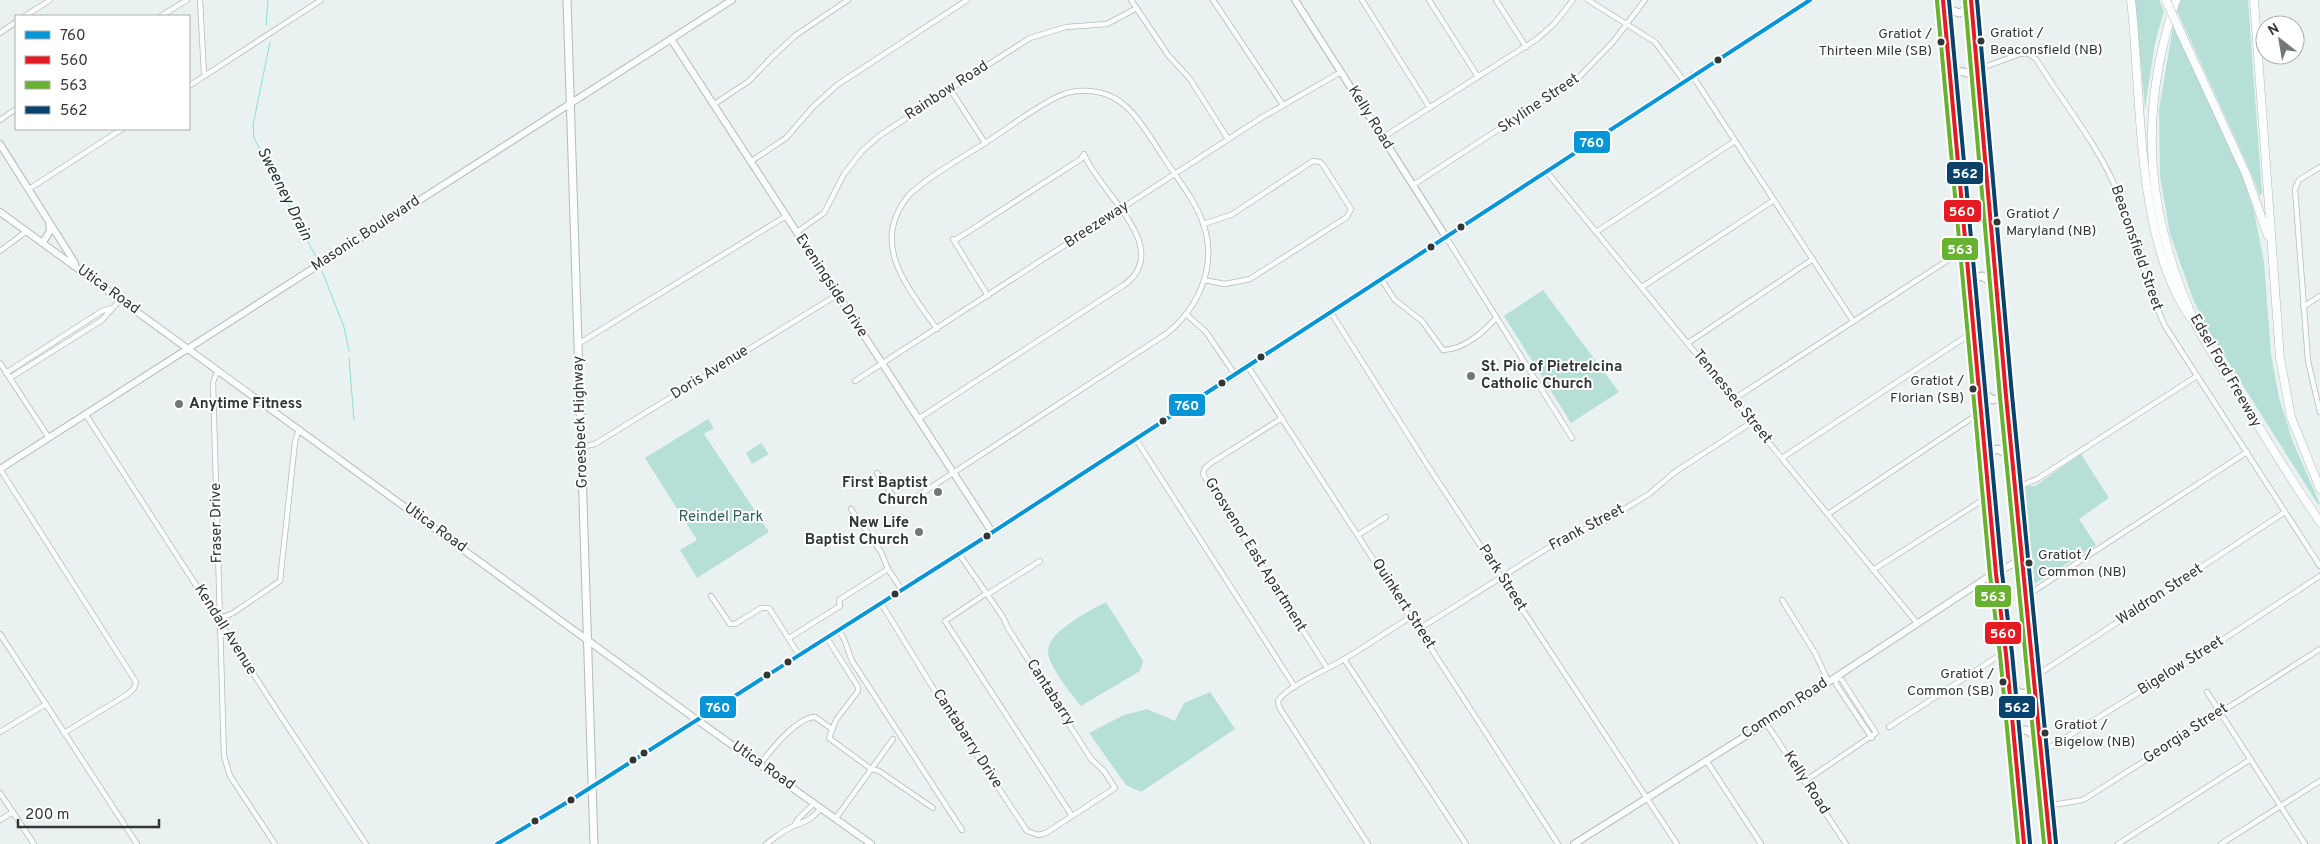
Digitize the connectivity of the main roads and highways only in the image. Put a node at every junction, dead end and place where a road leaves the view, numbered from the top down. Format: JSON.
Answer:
{"nodes":[{"id":1,"x":567,"y":0,"type":"edge"},
{"id":2,"x":732,"y":0,"type":"edge"},
{"id":3,"x":1295,"y":0,"type":"edge"},
{"id":4,"x":1810,"y":0,"type":"edge"},
{"id":5,"x":2131,"y":0,"type":"edge"},
{"id":6,"x":2166,"y":0,"type":"edge"},
{"id":7,"x":2176,"y":0,"type":"edge"},
{"id":8,"x":2254,"y":0,"type":"edge"},
{"id":9,"x":1943,"y":4,"type":"edge"},
{"id":10,"x":1971,"y":4,"type":"edge"},
{"id":11,"x":671,"y":39,"type":"junction"},
{"id":12,"x":1950,"y":76,"type":"junction"},
{"id":13,"x":1977,"y":79,"type":"junction"},
{"id":14,"x":570,"y":103,"type":"junction"},
{"id":15,"x":0,"y":144,"type":"edge"},
{"id":16,"x":1961,"y":204,"type":"junction"},
{"id":17,"x":1989,"y":210,"type":"junction"},
{"id":18,"x":0,"y":212,"type":"edge"},
{"id":19,"x":47,"y":219,"type":"junction"},
{"id":20,"x":1446,"y":237,"type":"junction"},
{"id":21,"x":43,"y":242,"type":"junction"},
{"id":22,"x":2272,"y":247,"type":"junction"},
{"id":23,"x":77,"y":267,"type":"junction"},
{"id":24,"x":1968,"y":281,"type":"junction"},
{"id":25,"x":1996,"y":284,"type":"junction"},
{"id":26,"x":2198,"y":328,"type":"junction"},
{"id":27,"x":189,"y":348,"type":"junction"},
{"id":28,"x":1979,"y":390,"type":"junction"},
{"id":29,"x":2006,"y":396,"type":"junction"},
{"id":30,"x":1985,"y":454,"type":"junction"},
{"id":31,"x":2012,"y":457,"type":"junction"},
{"id":32,"x":0,"y":469,"type":"edge"},
{"id":33,"x":2320,"y":489,"type":"edge"},
{"id":34,"x":2320,"y":522,"type":"edge"},
{"id":35,"x":992,"y":532,"type":"junction"},
{"id":36,"x":2022,"y":559,"type":"junction"},
{"id":37,"x":1996,"y":574,"type":"junction"},
{"id":38,"x":587,"y":640,"type":"junction"},
{"id":39,"x":2008,"y":686,"type":"junction"},
{"id":40,"x":2035,"y":688,"type":"junction"},
{"id":41,"x":697,"y":720,"type":"junction"},
{"id":42,"x":2013,"y":733,"type":"junction"},
{"id":43,"x":2039,"y":738,"type":"junction"},
{"id":44,"x":592,"y":787,"type":"junction"},
{"id":45,"x":1584,"y":841,"type":"edge"},
{"id":46,"x":498,"y":844,"type":"edge"},
{"id":47,"x":594,"y":844,"type":"edge"},
{"id":48,"x":871,"y":844,"type":"edge"},
{"id":49,"x":1574,"y":844,"type":"edge"},
{"id":50,"x":2024,"y":844,"type":"edge"},
{"id":51,"x":2050,"y":844,"type":"edge"}],
"edges":[{"from":1,"to":14,"type":"main road","name":"Groesbeck Highway"},
{"from":2,"to":11,"type":"main road","name":"Masonic Boulevard"},
{"from":3,"to":20,"type":"main road","name":"Kelly Road"},
{"from":4,"to":20,"type":"main road"},
{"from":5,"to":26,"type":"highway"},
{"from":6,"to":22,"type":"highway","bridge":true},
{"from":7,"to":26,"type":"highway","name":"Edsel Ford Freeway"},
{"from":8,"to":22,"type":"highway"},
{"from":9,"to":10,"type":"main road"},
{"from":9,"to":12,"type":"main road"},
{"from":10,"to":13,"type":"main road"},
{"from":11,"to":14,"type":"main road","name":"Masonic Boulevard"},
{"from":11,"to":35,"type":"main road","name":"Eveningside Drive"},
{"from":12,"to":13,"type":"main road"},
{"from":12,"to":16,"type":"main road"},
{"from":13,"to":17,"type":"main road"},
{"from":14,"to":27,"type":"main road","name":"Masonic Boulevard"},
{"from":14,"to":38,"type":"main road","name":"Groesbeck Highway"},
{"from":15,"to":19,"type":"main road"},
{"from":16,"to":17,"type":"main road"},
{"from":16,"to":24,"type":"main road"},
{"from":17,"to":25,"type":"main road"},
{"from":18,"to":21,"type":"main road","name":"Utica Road"},
{"from":19,"to":21,"type":"main road"},
{"from":19,"to":23,"type":"main road"},
{"from":20,"to":35,"type":"main road"},
{"from":21,"to":23,"type":"main road","name":"Utica Road"},
{"from":22,"to":33,"type":"highway"},
{"from":23,"to":27,"type":"main road","name":"Utica Road"},
{"from":24,"to":25,"type":"main road"},
{"from":24,"to":28,"type":"main road"},
{"from":25,"to":29,"type":"main road"},
{"from":26,"to":34,"type":"highway","name":"Edsel Ford Freeway"},
{"from":27,"to":32,"type":"main road","name":"Masonic Boulevard"},
{"from":27,"to":38,"type":"main road","name":"Utica Road"},
{"from":28,"to":29,"type":"main road"},
{"from":28,"to":30,"type":"main road"},
{"from":29,"to":31,"type":"main road"},
{"from":30,"to":31,"type":"main road"},
{"from":30,"to":37,"type":"main road"},
{"from":31,"to":36,"type":"main road"},
{"from":35,"to":41,"type":"main road"},
{"from":36,"to":37,"type":"main road","name":"Common Road"},
{"from":36,"to":40,"type":"main road"},
{"from":37,"to":39,"type":"main road"},
{"from":37,"to":45,"type":"main road","name":"Common Road"},
{"from":38,"to":41,"type":"main road","name":"Utica Road"},
{"from":38,"to":44,"type":"main road","name":"Groesbeck Highway"},
{"from":39,"to":40,"type":"main road"},
{"from":39,"to":42,"type":"main road"},
{"from":40,"to":43,"type":"main road"},
{"from":41,"to":44,"type":"main road"},
{"from":41,"to":48,"type":"main road","name":"Utica Road"},
{"from":42,"to":43,"type":"main road"},
{"from":42,"to":50,"type":"main road"},
{"from":43,"to":51,"type":"main road"},
{"from":44,"to":46,"type":"main road"},
{"from":44,"to":47,"type":"main road","name":"Groesbeck Highway"},
{"from":45,"to":49,"type":"main road","name":"Common Road"}]}
